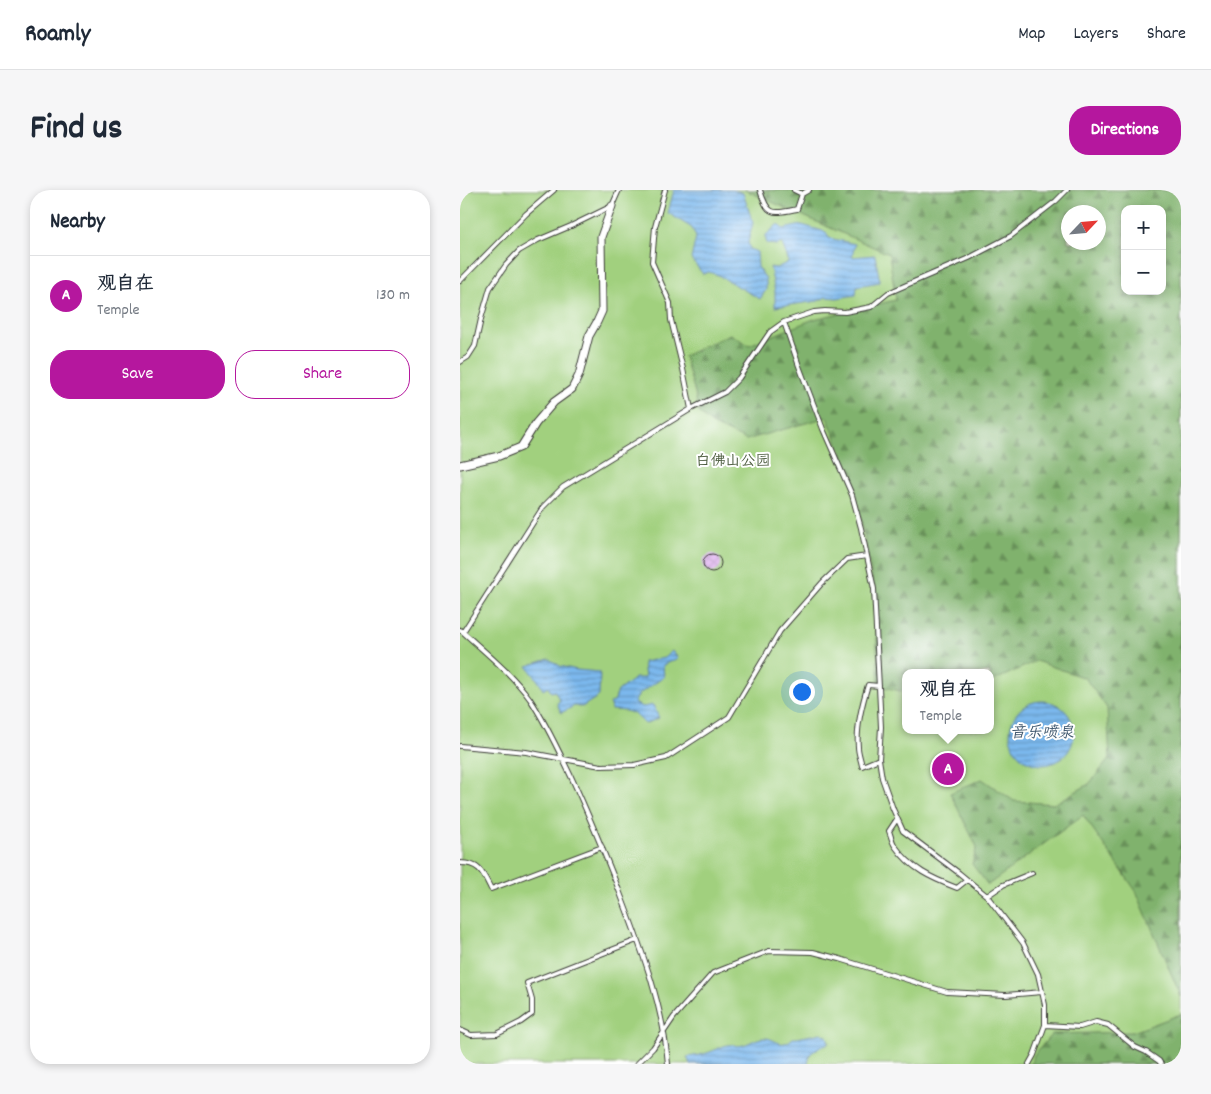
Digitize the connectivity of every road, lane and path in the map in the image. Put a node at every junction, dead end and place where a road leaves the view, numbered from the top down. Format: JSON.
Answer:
{"nodes":[{"id":1,"x":554,"y":190,"type":"edge"},
{"id":2,"x":619,"y":190,"type":"edge"},
{"id":3,"x":666,"y":190,"type":"edge"},
{"id":4,"x":760,"y":190,"type":"edge"},
{"id":5,"x":794,"y":190,"type":"edge"},
{"id":6,"x":810,"y":190,"type":"edge"},
{"id":7,"x":1067,"y":190,"type":"edge"},
{"id":8,"x":802,"y":194,"type":"junction"},
{"id":9,"x":612,"y":206,"type":"junction"},
{"id":10,"x":460,"y":281,"type":"edge"},
{"id":11,"x":784,"y":322,"type":"junction"},
{"id":12,"x":460,"y":362,"type":"edge"},
{"id":13,"x":691,"y":409,"type":"junction"},
{"id":14,"x":460,"y":465,"type":"edge"},
{"id":15,"x":867,"y":556,"type":"junction"},
{"id":16,"x":462,"y":631,"type":"edge"},
{"id":17,"x":879,"y":686,"type":"junction"},
{"id":18,"x":460,"y":746,"type":"edge"},
{"id":19,"x":563,"y":759,"type":"junction"},
{"id":20,"x":878,"y":760,"type":"junction"},
{"id":21,"x":898,"y":819,"type":"junction"},
{"id":22,"x":602,"y":847,"type":"junction"},
{"id":23,"x":460,"y":863,"type":"edge"},
{"id":24,"x":1032,"y":873,"type":"dead end"},
{"id":25,"x":967,"y":880,"type":"junction"},
{"id":26,"x":987,"y":896,"type":"junction"},
{"id":27,"x":638,"y":940,"type":"junction"},
{"id":28,"x":1042,"y":992,"type":"junction"},
{"id":29,"x":1045,"y":1025,"type":"junction"},
{"id":30,"x":460,"y":1030,"type":"edge"},
{"id":31,"x":664,"y":1032,"type":"junction"},
{"id":32,"x":637,"y":1064,"type":"edge"},
{"id":33,"x":668,"y":1064,"type":"edge"},
{"id":34,"x":1029,"y":1064,"type":"edge"},
{"id":35,"x":1161,"y":1064,"type":"edge"}],
"edges":[{"from":1,"to":10,"type":"lane"},
{"from":2,"to":9,"type":"lane"},
{"from":3,"to":13,"type":"lane"},
{"from":4,"to":8,"type":"lane"},
{"from":5,"to":8,"type":"lane"},
{"from":6,"to":8,"type":"lane"},
{"from":7,"to":11,"type":"lane"},
{"from":9,"to":12,"type":"lane"},
{"from":9,"to":14,"type":"street"},
{"from":11,"to":13,"type":"lane"},
{"from":11,"to":15,"type":"lane"},
{"from":13,"to":16,"type":"lane"},
{"from":15,"to":17,"type":"lane"},
{"from":15,"to":19,"type":"lane"},
{"from":16,"to":19,"type":"lane"},
{"from":17,"to":20,"type":"lane"},
{"from":17,"to":20,"type":"lane"},
{"from":18,"to":19,"type":"lane"},
{"from":19,"to":22,"type":"lane"},
{"from":20,"to":21,"type":"lane"},
{"from":21,"to":25,"type":"lane"},
{"from":21,"to":25,"type":"lane"},
{"from":22,"to":23,"type":"lane"},
{"from":22,"to":27,"type":"lane"},
{"from":24,"to":26,"type":"lane"},
{"from":25,"to":26,"type":"lane"},
{"from":26,"to":28,"type":"lane"},
{"from":27,"to":30,"type":"lane"},
{"from":27,"to":31,"type":"lane"},
{"from":28,"to":29,"type":"lane"},
{"from":28,"to":31,"type":"lane"},
{"from":29,"to":34,"type":"lane"},
{"from":29,"to":35,"type":"lane"},
{"from":31,"to":32,"type":"lane"},
{"from":31,"to":33,"type":"lane"}]}
